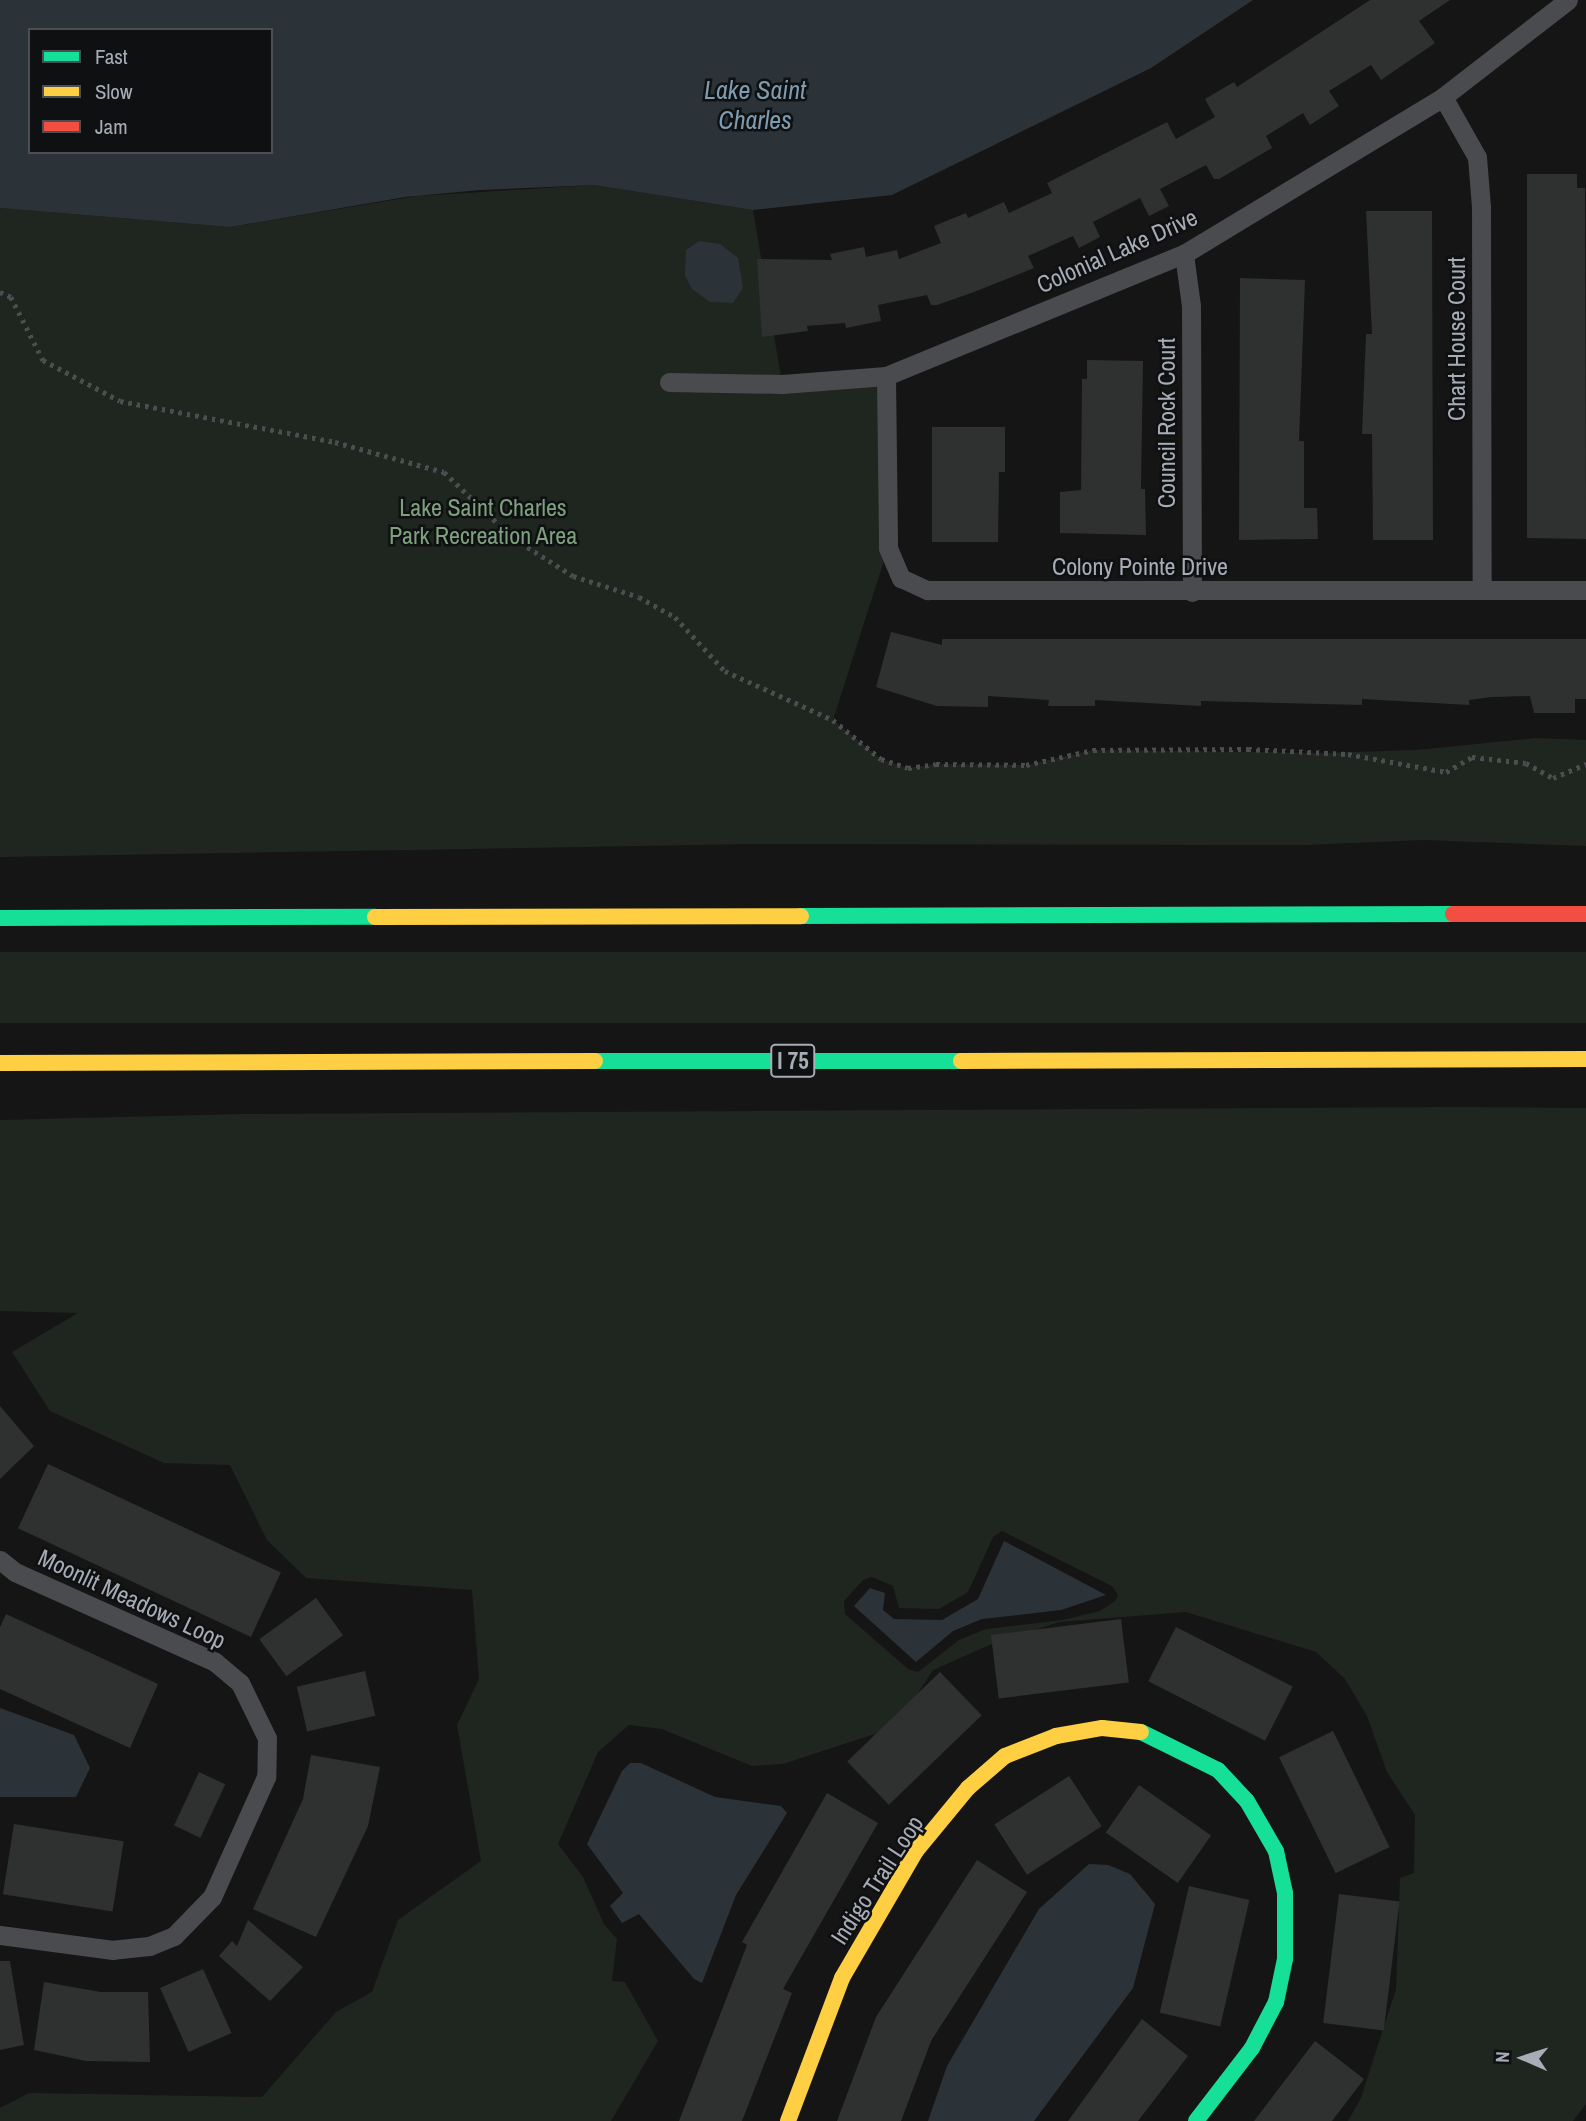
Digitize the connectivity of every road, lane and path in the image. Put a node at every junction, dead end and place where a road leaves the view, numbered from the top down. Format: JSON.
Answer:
{"nodes":[{"id":1,"x":1568,"y":0,"type":"edge"},
{"id":2,"x":1443,"y":97,"type":"junction"},
{"id":3,"x":1184,"y":254,"type":"junction"},
{"id":4,"x":0,"y":292,"type":"edge"},
{"id":5,"x":886,"y":376,"type":"junction"},
{"id":6,"x":669,"y":382,"type":"dead end"},
{"id":7,"x":1482,"y":590,"type":"junction"},
{"id":8,"x":1586,"y":590,"type":"edge"},
{"id":9,"x":1192,"y":592,"type":"junction"},
{"id":10,"x":1586,"y":764,"type":"edge"},
{"id":11,"x":1586,"y":914,"type":"edge"},
{"id":12,"x":0,"y":918,"type":"edge"},
{"id":13,"x":1586,"y":1059,"type":"edge"},
{"id":14,"x":0,"y":1063,"type":"edge"},
{"id":15,"x":0,"y":1560,"type":"edge"},
{"id":16,"x":0,"y":1935,"type":"edge"},
{"id":17,"x":788,"y":2121,"type":"edge"},
{"id":18,"x":1196,"y":2121,"type":"edge"}],
"edges":[{"from":1,"to":2,"type":"street","name":"Colonial Lake Drive"},
{"from":2,"to":3,"type":"street","name":"Colonial Lake Drive"},
{"from":2,"to":7,"type":"street","name":"Chart House Court"},
{"from":3,"to":5,"type":"street","name":"Colonial Lake Drive"},
{"from":3,"to":9,"type":"street","name":"Council Rock Court"},
{"from":4,"to":10,"type":"path"},
{"from":5,"to":6,"type":"street","name":"Colonial Lake Drive"},
{"from":5,"to":9,"type":"street","name":"Colony Pointe Drive"},
{"from":7,"to":8,"type":"street","name":"Colony Pointe Drive"},
{"from":7,"to":9,"type":"street","name":"Colony Pointe Drive"},
{"from":11,"to":12,"type":"main road"},
{"from":13,"to":14,"type":"main road","number":"I 75"},
{"from":15,"to":16,"type":"street","name":"Moonlit Meadows Loop"},
{"from":17,"to":18,"type":"main road","name":"Indigo Trail Loop"}]}
